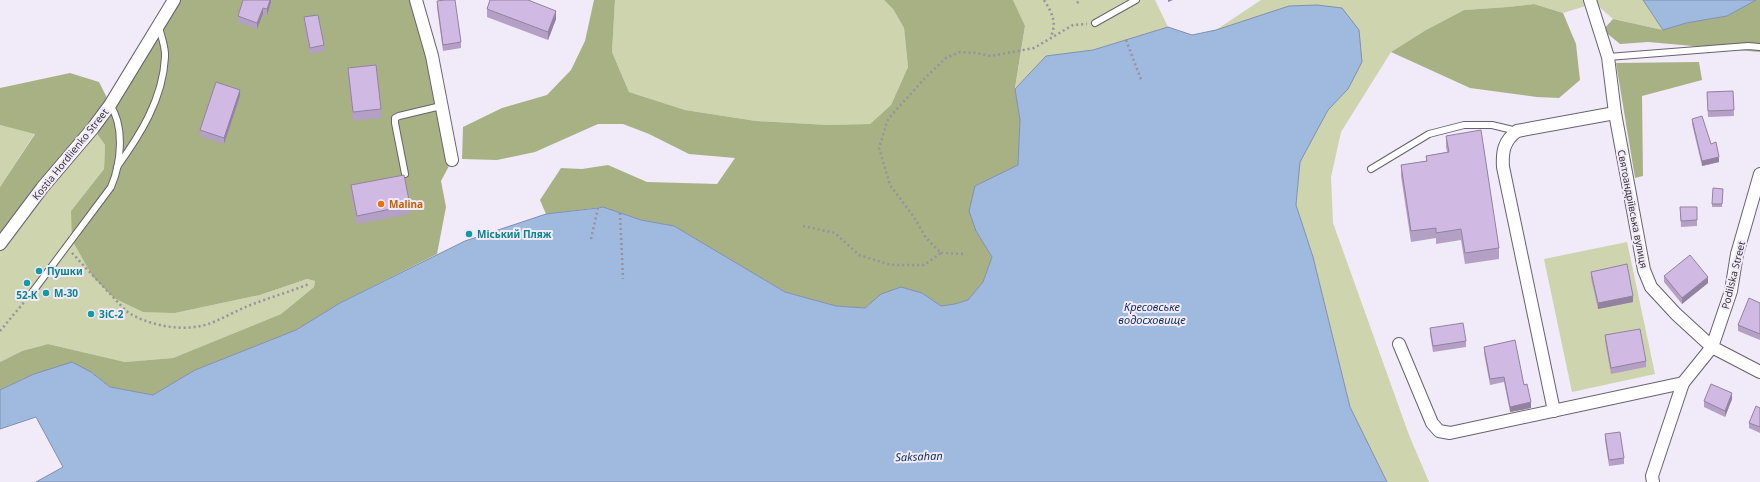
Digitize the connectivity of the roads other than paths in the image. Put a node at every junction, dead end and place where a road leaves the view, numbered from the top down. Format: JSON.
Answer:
{"nodes":[{"id":1,"x":174,"y":0,"type":"edge"},
{"id":2,"x":416,"y":0,"type":"edge"},
{"id":3,"x":1136,"y":0,"type":"edge"},
{"id":4,"x":1590,"y":0,"type":"edge"},
{"id":5,"x":1095,"y":23,"type":"road end"},
{"id":6,"x":159,"y":27,"type":"junction"},
{"id":7,"x":1760,"y":47,"type":"edge"},
{"id":8,"x":1608,"y":57,"type":"junction"},
{"id":9,"x":110,"y":105,"type":"junction"},
{"id":10,"x":441,"y":106,"type":"junction"},
{"id":11,"x":1614,"y":113,"type":"junction"},
{"id":12,"x":1517,"y":131,"type":"junction"},
{"id":13,"x":452,"y":160,"type":"dead end"},
{"id":14,"x":116,"y":169,"type":"junction"},
{"id":15,"x":1371,"y":169,"type":"dead end"},
{"id":16,"x":405,"y":174,"type":"edge"},
{"id":17,"x":1760,"y":174,"type":"edge"},
{"id":18,"x":0,"y":244,"type":"edge"},
{"id":19,"x":31,"y":294,"type":"road end"},
{"id":20,"x":1399,"y":344,"type":"dead end"},
{"id":21,"x":1712,"y":347,"type":"junction"},
{"id":22,"x":1760,"y":372,"type":"edge"},
{"id":23,"x":1683,"y":383,"type":"junction"},
{"id":24,"x":1554,"y":411,"type":"junction"},
{"id":25,"x":1651,"y":480,"type":"edge"}],
"edges":[{"from":1,"to":6,"type":"street","name":"Kostia Hordiienko Street"},
{"from":2,"to":10,"type":"street"},
{"from":3,"to":5,"type":"lane"},
{"from":4,"to":8,"type":"street","name":"Святоандріївська вулиця"},
{"from":6,"to":9,"type":"street","name":"Kostia Hordiienko Street"},
{"from":6,"to":14,"type":"lane"},
{"from":7,"to":8,"type":"lane"},
{"from":8,"to":11,"type":"street","name":"Святоандріївська вулиця"},
{"from":9,"to":14,"type":"lane"},
{"from":9,"to":18,"type":"street","name":"Kostia Hordiienko Street"},
{"from":10,"to":13,"type":"street"},
{"from":10,"to":16,"type":"lane"},
{"from":11,"to":12,"type":"street"},
{"from":11,"to":21,"type":"street","name":"Святоандріївська вулиця"},
{"from":12,"to":15,"type":"lane"},
{"from":12,"to":24,"type":"street"},
{"from":14,"to":19,"type":"lane"},
{"from":17,"to":21,"type":"street","name":"Podilska Street"},
{"from":20,"to":24,"type":"street"},
{"from":21,"to":22,"type":"street","name":"Святоандріївська вулиця"},
{"from":21,"to":23,"type":"street","name":"Podilska Street"},
{"from":23,"to":24,"type":"street"},
{"from":23,"to":25,"type":"street","name":"Podilska Street"}]}
